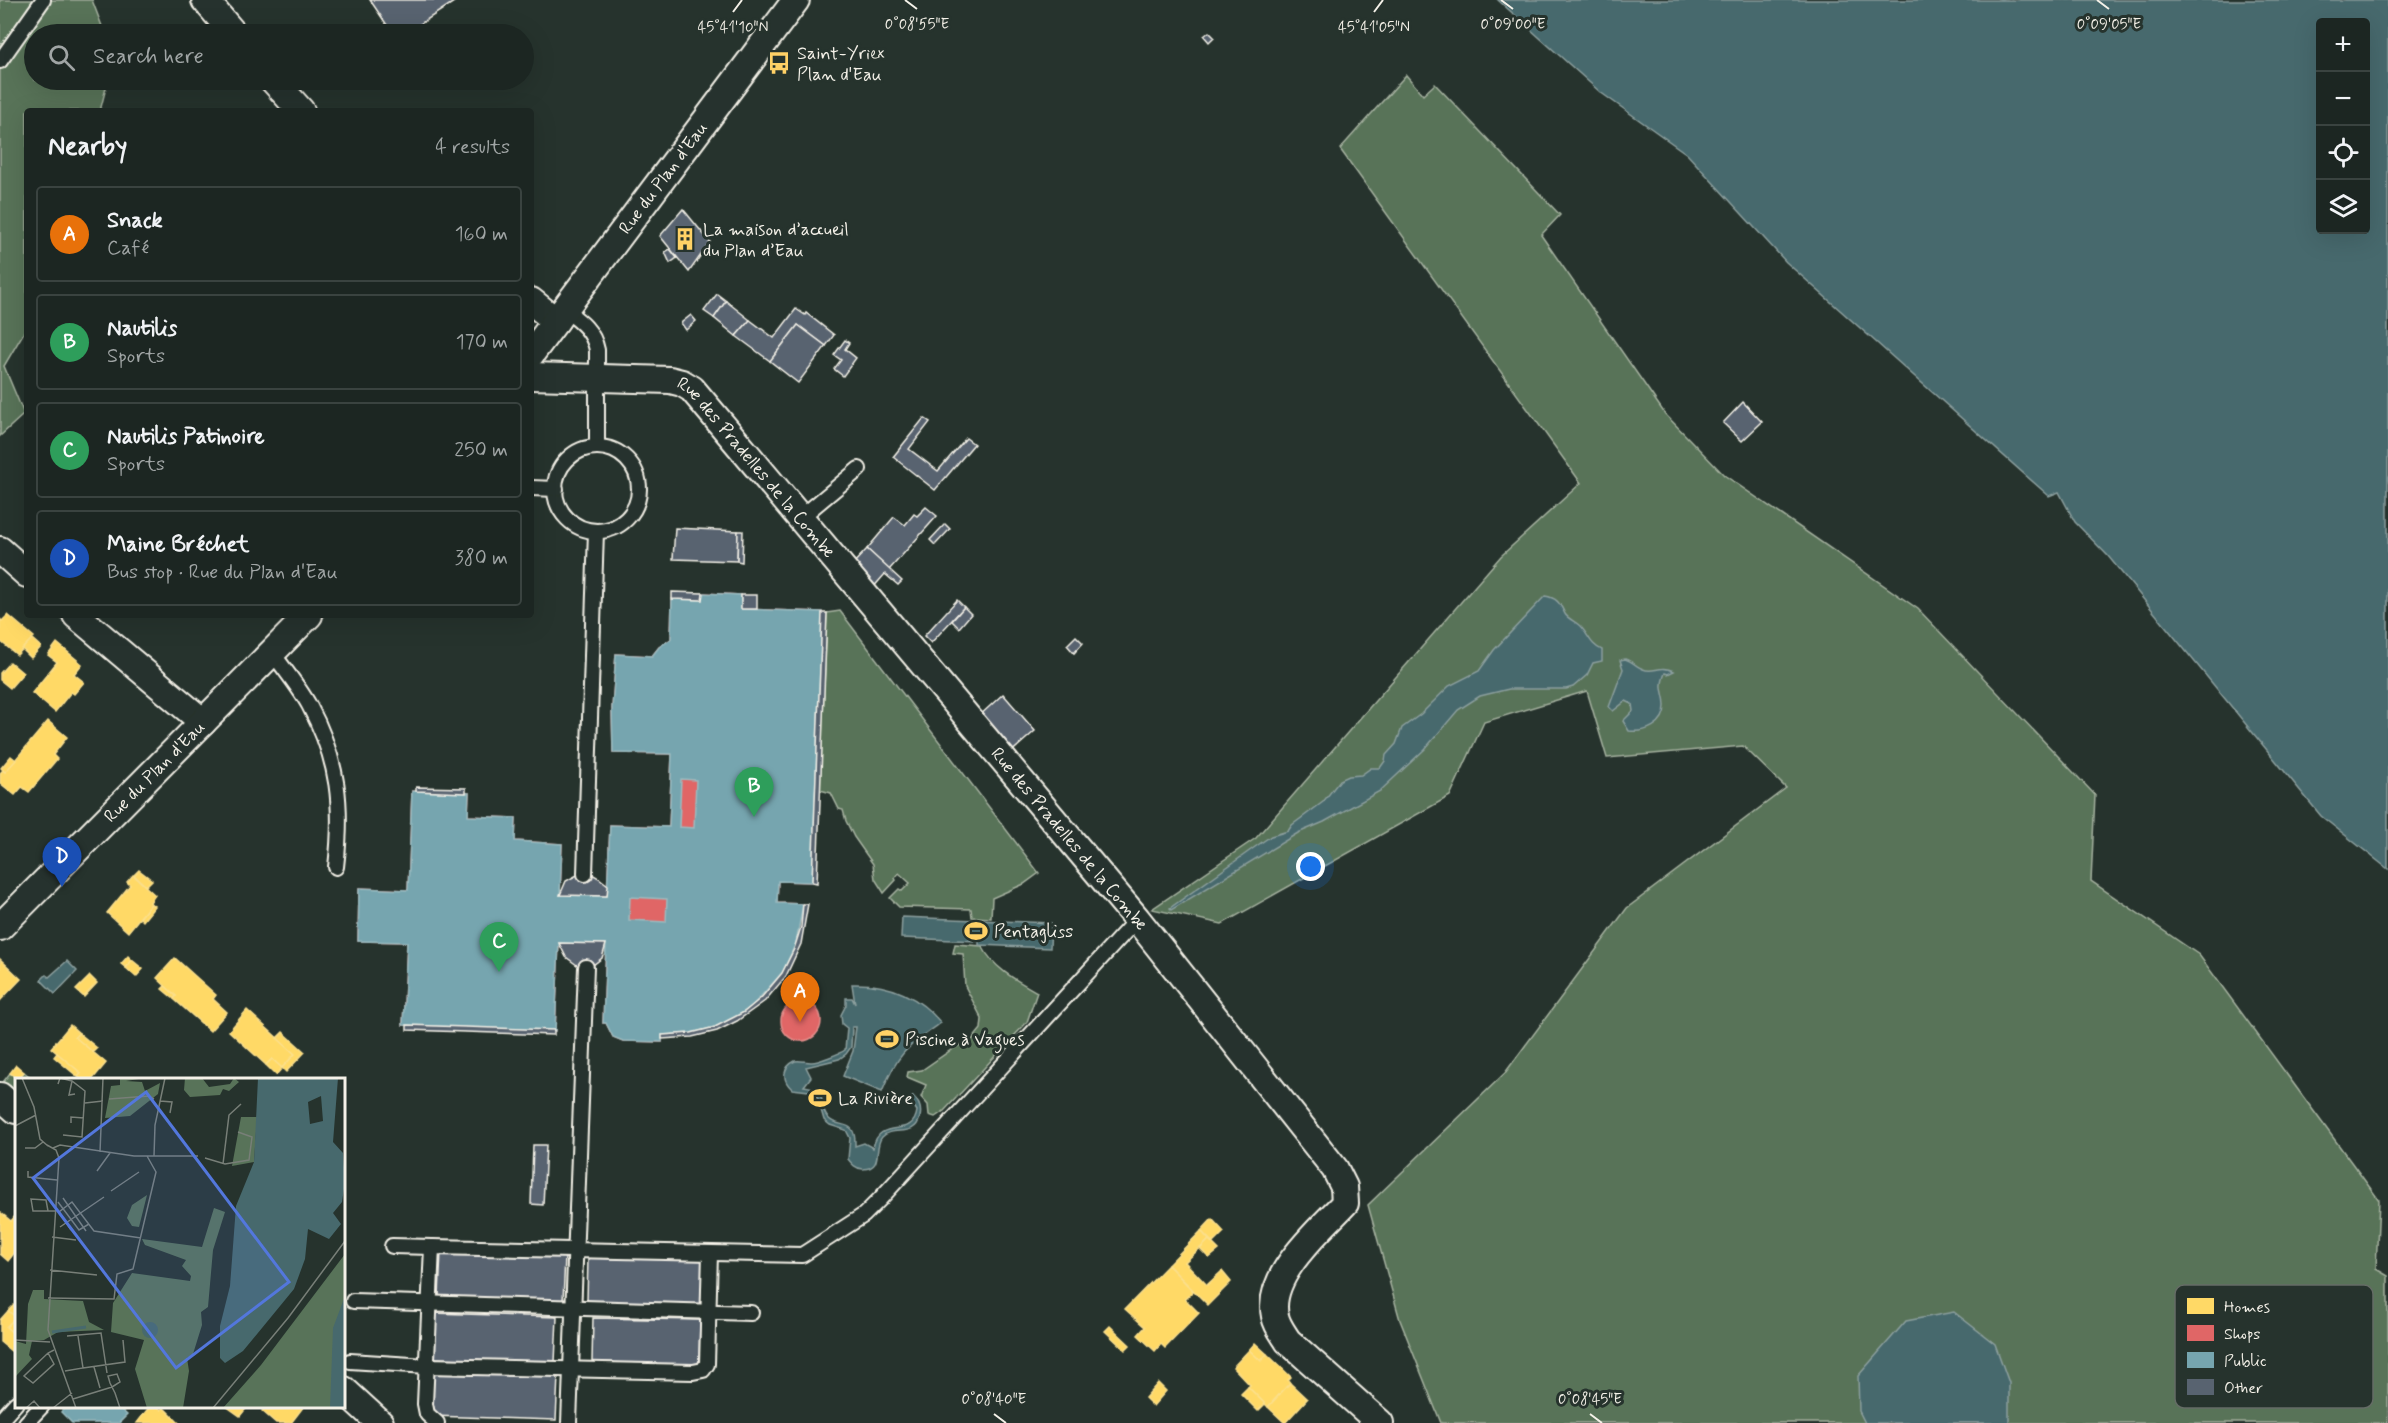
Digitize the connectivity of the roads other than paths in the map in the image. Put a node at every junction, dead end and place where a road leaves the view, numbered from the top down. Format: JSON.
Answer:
{"nodes":[{"id":1,"x":43,"y":0,"type":"edge"},
{"id":2,"x":205,"y":0,"type":"edge"},
{"id":3,"x":796,"y":0,"type":"edge"},
{"id":4,"x":26,"y":24,"type":"edge"},
{"id":5,"x":225,"y":24,"type":"edge"},
{"id":6,"x":24,"y":27,"type":"edge"},
{"id":7,"x":0,"y":61,"type":"edge"},
{"id":8,"x":282,"y":90,"type":"edge"},
{"id":9,"x":298,"y":108,"type":"edge"},
{"id":10,"x":534,"y":302,"type":"edge"},
{"id":11,"x":561,"y":315,"type":"junction"},
{"id":12,"x":534,"y":350,"type":"edge"},
{"id":13,"x":534,"y":376,"type":"edge"},
{"id":14,"x":597,"y":378,"type":"junction"},
{"id":15,"x":597,"y":446,"type":"junction"},
{"id":16,"x":860,"y":469,"type":"dead end"},
{"id":17,"x":534,"y":488,"type":"edge"},
{"id":18,"x":556,"y":489,"type":"junction"},
{"id":19,"x":799,"y":519,"type":"junction"},
{"id":20,"x":596,"y":531,"type":"junction"},
{"id":21,"x":0,"y":550,"type":"edge"},
{"id":22,"x":24,"y":571,"type":"edge"},
{"id":23,"x":80,"y":618,"type":"edge"},
{"id":24,"x":306,"y":618,"type":"edge"},
{"id":25,"x":272,"y":652,"type":"junction"},
{"id":26,"x":203,"y":722,"type":"junction"},
{"id":27,"x":336,"y":867,"type":"dead end"},
{"id":28,"x":585,"y":874,"type":"dead end"},
{"id":29,"x":1137,"y":919,"type":"junction"},
{"id":30,"x":0,"y":927,"type":"edge"},
{"id":31,"x":586,"y":967,"type":"dead end"},
{"id":32,"x":392,"y":1246,"type":"dead end"},
{"id":33,"x":432,"y":1247,"type":"junction"},
{"id":34,"x":574,"y":1251,"type":"junction"},
{"id":35,"x":710,"y":1253,"type":"junction"},
{"id":36,"x":353,"y":1301,"type":"dead end"},
{"id":37,"x":429,"y":1304,"type":"junction"},
{"id":38,"x":572,"y":1309,"type":"junction"},
{"id":39,"x":708,"y":1312,"type":"junction"},
{"id":40,"x":751,"y":1313,"type":"dead end"},
{"id":41,"x":350,"y":1361,"type":"dead end"},
{"id":42,"x":427,"y":1366,"type":"junction"},
{"id":43,"x":570,"y":1369,"type":"junction"},
{"id":44,"x":345,"y":1391,"type":"edge"},
{"id":45,"x":15,"y":1404,"type":"edge"},
{"id":46,"x":41,"y":1408,"type":"edge"},
{"id":47,"x":0,"y":1421,"type":"edge"},
{"id":48,"x":26,"y":1423,"type":"edge"},
{"id":49,"x":380,"y":1423,"type":"edge"},
{"id":50,"x":436,"y":1423,"type":"edge"},
{"id":51,"x":569,"y":1423,"type":"edge"},
{"id":52,"x":1380,"y":1423,"type":"edge"}],
"edges":[{"from":1,"to":4,"type":"lane"},
{"from":2,"to":5,"type":"street"},
{"from":3,"to":11,"type":"street","name":"Rue du Plan d'Eau"},
{"from":6,"to":7,"type":"lane"},
{"from":8,"to":9,"type":"street"},
{"from":10,"to":11,"type":"street"},
{"from":11,"to":12,"type":"street","name":"Rue du Plan d'Eau"},
{"from":11,"to":14,"type":"lane"},
{"from":13,"to":14,"type":"street","name":"Rue des Pradelles de la Combe"},
{"from":14,"to":15,"type":"lane"},
{"from":14,"to":19,"type":"street","name":"Rue des Pradelles de la Combe"},
{"from":15,"to":18,"type":"lane"},
{"from":15,"to":20,"type":"lane"},
{"from":16,"to":19,"type":"lane"},
{"from":17,"to":18,"type":"lane"},
{"from":18,"to":20,"type":"lane"},
{"from":19,"to":29,"type":"street","name":"Rue des Pradelles de la Combe"},
{"from":20,"to":28,"type":"lane"},
{"from":21,"to":22,"type":"street"},
{"from":23,"to":26,"type":"street"},
{"from":24,"to":25,"type":"street","name":"Rue du Plan d'Eau"},
{"from":25,"to":26,"type":"street","name":"Rue du Plan d'Eau"},
{"from":25,"to":27,"type":"lane"},
{"from":26,"to":30,"type":"street","name":"Rue du Plan d'Eau"},
{"from":29,"to":35,"type":"lane"},
{"from":29,"to":52,"type":"street","name":"Rue des Pradelles de la Combe"},
{"from":31,"to":34,"type":"lane"},
{"from":32,"to":33,"type":"lane"},
{"from":33,"to":34,"type":"lane"},
{"from":33,"to":37,"type":"lane"},
{"from":34,"to":35,"type":"lane"},
{"from":34,"to":38,"type":"lane"},
{"from":35,"to":39,"type":"lane"},
{"from":36,"to":37,"type":"lane"},
{"from":37,"to":38,"type":"lane"},
{"from":37,"to":42,"type":"lane"},
{"from":38,"to":39,"type":"lane"},
{"from":38,"to":43,"type":"lane"},
{"from":39,"to":40,"type":"lane"},
{"from":39,"to":43,"type":"lane"},
{"from":41,"to":42,"type":"lane"},
{"from":42,"to":43,"type":"lane"},
{"from":42,"to":50,"type":"lane"},
{"from":43,"to":51,"type":"lane"},
{"from":44,"to":49,"type":"street"},
{"from":45,"to":47,"type":"lane"},
{"from":46,"to":48,"type":"lane"}]}
